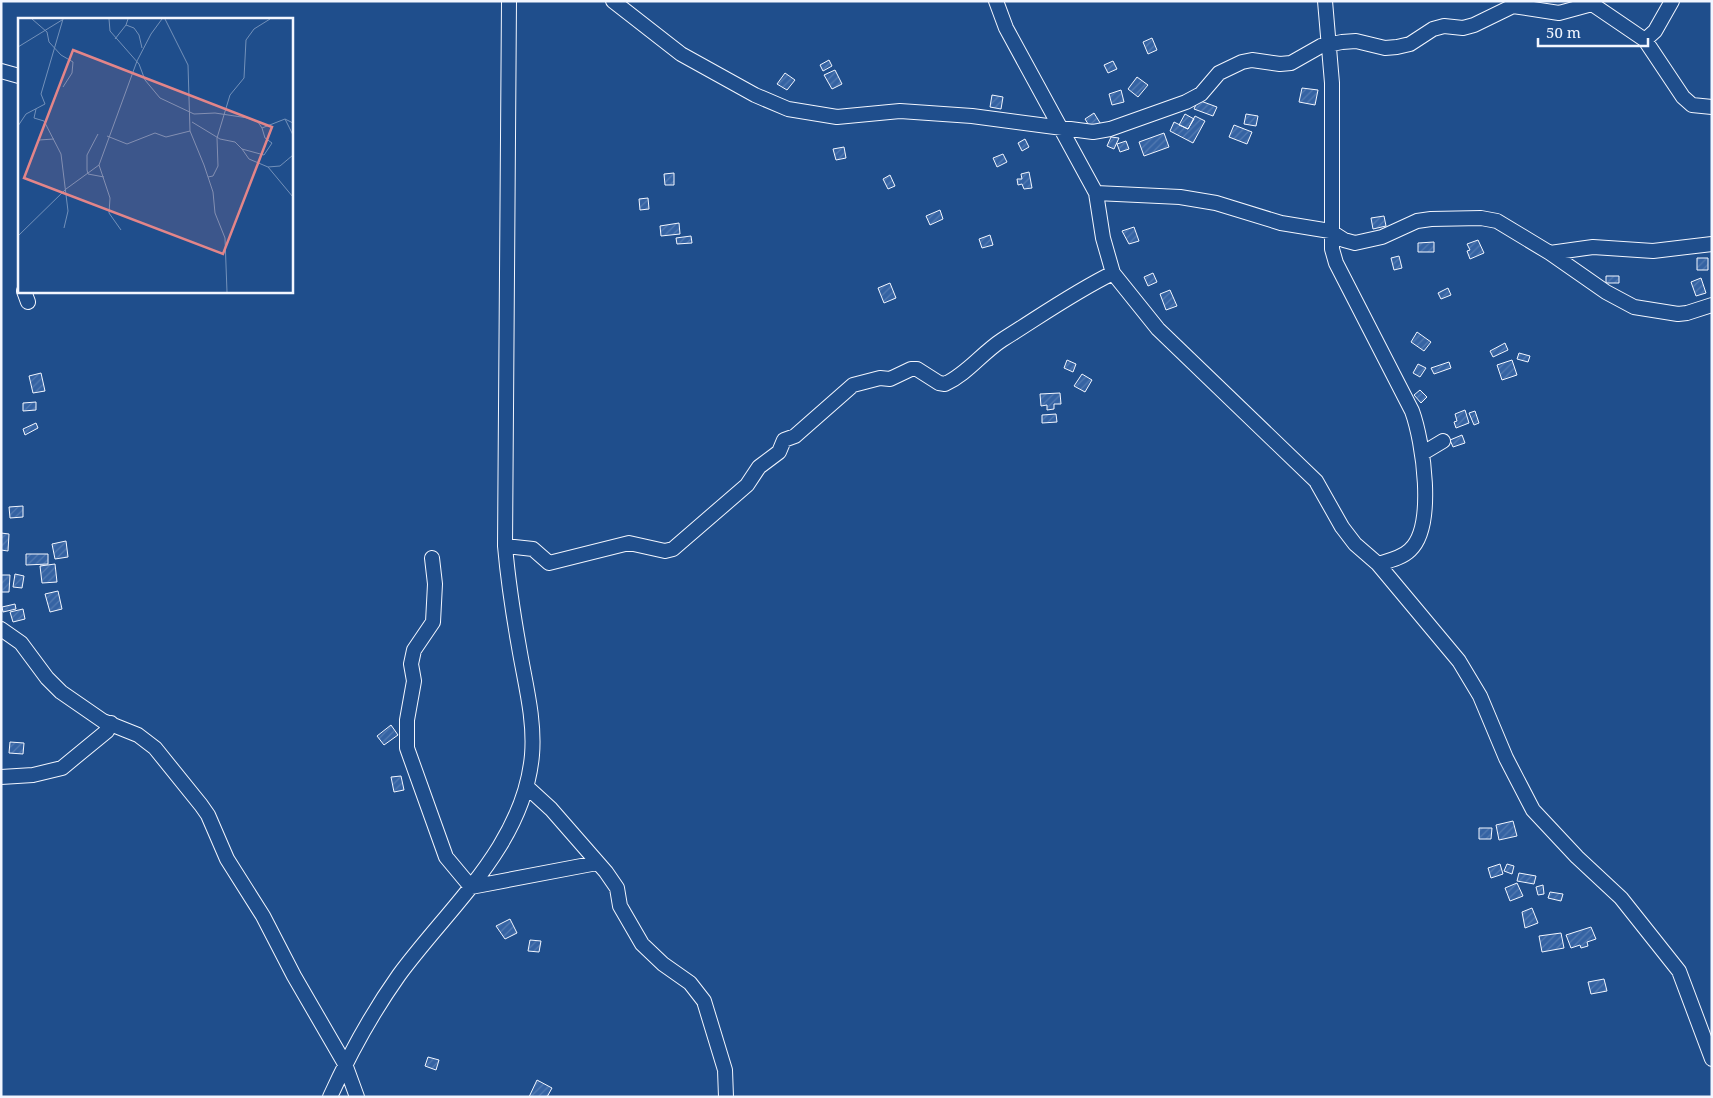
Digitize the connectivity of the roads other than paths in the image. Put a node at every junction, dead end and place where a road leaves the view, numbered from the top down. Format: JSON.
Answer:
{"nodes":[{"id":1,"x":509,"y":1,"type":"edge"},
{"id":2,"x":613,"y":1,"type":"edge"},
{"id":3,"x":996,"y":1,"type":"edge"},
{"id":4,"x":1325,"y":1,"type":"edge"},
{"id":5,"x":1672,"y":1,"type":"edge"},
{"id":6,"x":1645,"y":40,"type":"junction"},
{"id":7,"x":1330,"y":44,"type":"junction"},
{"id":8,"x":1,"y":71,"type":"edge"},
{"id":9,"x":18,"y":76,"type":"edge"},
{"id":10,"x":1712,"y":107,"type":"edge"},
{"id":11,"x":1060,"y":126,"type":"junction"},
{"id":12,"x":1096,"y":193,"type":"junction"},
{"id":13,"x":1330,"y":230,"type":"junction"},
{"id":14,"x":1712,"y":244,"type":"edge"},
{"id":15,"x":1550,"y":253,"type":"junction"},
{"id":16,"x":1113,"y":273,"type":"junction"},
{"id":17,"x":1712,"y":304,"type":"edge"},
{"id":18,"x":1443,"y":441,"type":"dead end"},
{"id":19,"x":1423,"y":453,"type":"junction"},
{"id":20,"x":505,"y":546,"type":"junction"},
{"id":21,"x":432,"y":558,"type":"dead end"},
{"id":22,"x":1378,"y":564,"type":"junction"},
{"id":23,"x":1,"y":629,"type":"edge"},
{"id":24,"x":111,"y":723,"type":"junction"},
{"id":25,"x":1,"y":777,"type":"edge"},
{"id":26,"x":527,"y":787,"type":"junction"},
{"id":27,"x":597,"y":863,"type":"junction"},
{"id":28,"x":471,"y":887,"type":"junction"},
{"id":29,"x":1712,"y":1059,"type":"edge"},
{"id":30,"x":345,"y":1064,"type":"junction"},
{"id":31,"x":330,"y":1097,"type":"edge"},
{"id":32,"x":357,"y":1097,"type":"edge"},
{"id":33,"x":726,"y":1097,"type":"edge"}],
"edges":[{"from":1,"to":20,"type":"street"},
{"from":2,"to":11,"type":"street"},
{"from":3,"to":11,"type":"street"},
{"from":4,"to":7,"type":"street"},
{"from":5,"to":6,"type":"street"},
{"from":6,"to":7,"type":"street"},
{"from":6,"to":10,"type":"street"},
{"from":7,"to":11,"type":"street"},
{"from":7,"to":13,"type":"street"},
{"from":8,"to":9,"type":"street"},
{"from":11,"to":12,"type":"street"},
{"from":12,"to":13,"type":"street"},
{"from":12,"to":16,"type":"street"},
{"from":13,"to":15,"type":"street"},
{"from":13,"to":19,"type":"street"},
{"from":14,"to":15,"type":"street"},
{"from":15,"to":17,"type":"street"},
{"from":16,"to":20,"type":"street"},
{"from":16,"to":22,"type":"street"},
{"from":18,"to":19,"type":"street"},
{"from":19,"to":22,"type":"street"},
{"from":20,"to":26,"type":"street"},
{"from":21,"to":28,"type":"street"},
{"from":22,"to":29,"type":"street"},
{"from":23,"to":24,"type":"street"},
{"from":24,"to":25,"type":"street"},
{"from":24,"to":30,"type":"street"},
{"from":26,"to":27,"type":"street"},
{"from":26,"to":28,"type":"street"},
{"from":27,"to":28,"type":"street"},
{"from":27,"to":33,"type":"street"},
{"from":28,"to":30,"type":"street"},
{"from":30,"to":31,"type":"street"},
{"from":30,"to":32,"type":"street"}]}
